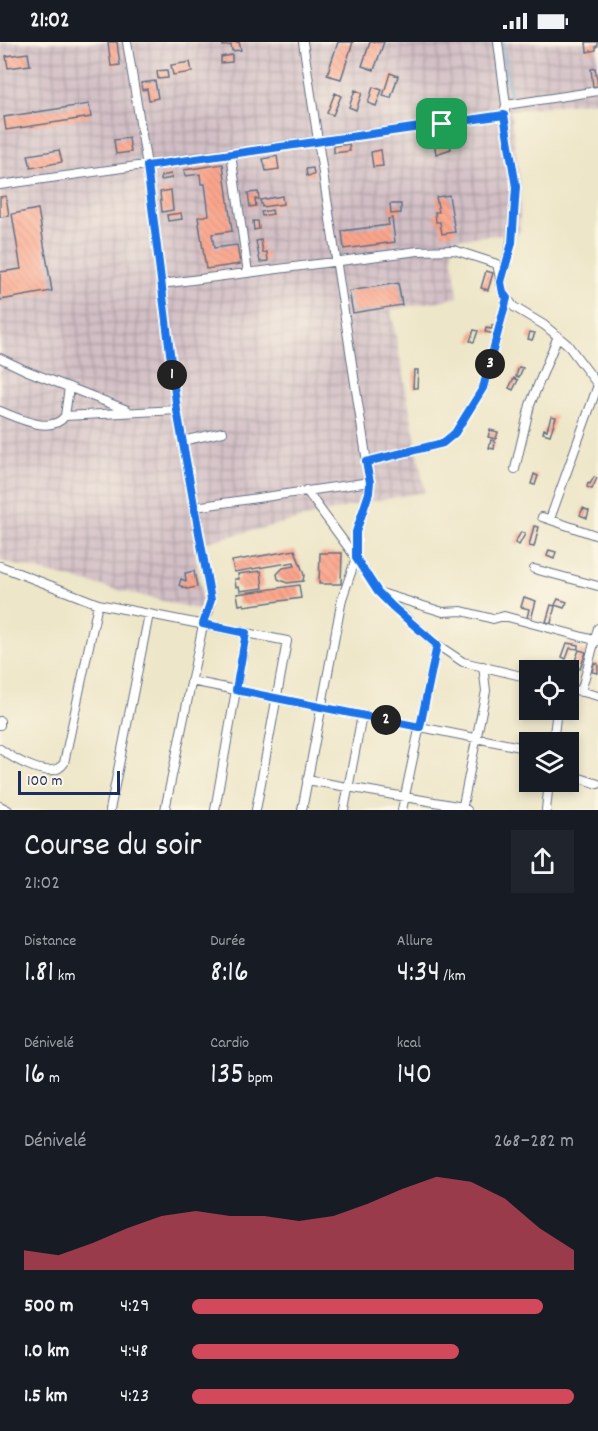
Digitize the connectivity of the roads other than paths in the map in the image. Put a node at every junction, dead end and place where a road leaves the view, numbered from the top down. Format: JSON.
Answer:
{"nodes":[{"id":1,"x":127,"y":42,"type":"edge"},
{"id":2,"x":303,"y":42,"type":"edge"},
{"id":3,"x":498,"y":42,"type":"edge"},
{"id":4,"x":598,"y":91,"type":"edge"},
{"id":5,"x":506,"y":105,"type":"junction"},
{"id":6,"x":504,"y":115,"type":"junction"},
{"id":7,"x":319,"y":142,"type":"junction"},
{"id":8,"x":231,"y":154,"type":"junction"},
{"id":9,"x":147,"y":166,"type":"junction"},
{"id":10,"x":0,"y":185,"type":"edge"},
{"id":11,"x":336,"y":262,"type":"junction"},
{"id":12,"x":248,"y":273,"type":"junction"},
{"id":13,"x":501,"y":282,"type":"junction"},
{"id":14,"x":161,"y":284,"type":"junction"},
{"id":15,"x":507,"y":298,"type":"junction"},
{"id":16,"x":558,"y":336,"type":"junction"},
{"id":17,"x":0,"y":358,"type":"edge"},
{"id":18,"x":598,"y":385,"type":"edge"},
{"id":19,"x":69,"y":387,"type":"junction"},
{"id":20,"x":177,"y":410,"type":"junction"},
{"id":21,"x":0,"y":411,"type":"edge"},
{"id":22,"x":131,"y":411,"type":"junction"},
{"id":23,"x":65,"y":416,"type":"junction"},
{"id":24,"x":224,"y":432,"type":"dead end"},
{"id":25,"x":182,"y":441,"type":"junction"},
{"id":26,"x":366,"y":462,"type":"junction"},
{"id":27,"x":515,"y":469,"type":"dead end"},
{"id":28,"x":370,"y":482,"type":"junction"},
{"id":29,"x":306,"y":490,"type":"junction"},
{"id":30,"x":195,"y":507,"type":"junction"},
{"id":31,"x":598,"y":536,"type":"edge"},
{"id":32,"x":356,"y":558,"type":"junction"},
{"id":33,"x":0,"y":566,"type":"edge"},
{"id":34,"x":534,"y":569,"type":"dead end"},
{"id":35,"x":598,"y":586,"type":"edge"},
{"id":36,"x":378,"y":592,"type":"junction"},
{"id":37,"x":98,"y":604,"type":"junction"},
{"id":38,"x":150,"y":614,"type":"junction"},
{"id":39,"x":203,"y":624,"type":"junction"},
{"id":40,"x":598,"y":628,"type":"edge"},
{"id":41,"x":246,"y":633,"type":"junction"},
{"id":42,"x":596,"y":640,"type":"edge"},
{"id":43,"x":437,"y":645,"type":"junction"},
{"id":44,"x":483,"y":666,"type":"junction"},
{"id":45,"x":519,"y":675,"type":"edge"},
{"id":46,"x":191,"y":681,"type":"junction"},
{"id":47,"x":236,"y":690,"type":"junction"},
{"id":48,"x":581,"y":692,"type":"joint"},
{"id":49,"x":598,"y":696,"type":"edge"},
{"id":50,"x":277,"y":698,"type":"junction"},
{"id":51,"x":321,"y":707,"type":"junction"},
{"id":52,"x":362,"y":715,"type":"junction"},
{"id":53,"x":420,"y":727,"type":"junction"},
{"id":54,"x":477,"y":738,"type":"junction"},
{"id":55,"x":519,"y":747,"type":"edge"},
{"id":56,"x":0,"y":749,"type":"edge"},
{"id":57,"x":579,"y":778,"type":"edge"},
{"id":58,"x":307,"y":780,"type":"junction"},
{"id":59,"x":598,"y":784,"type":"edge"},
{"id":60,"x":348,"y":787,"type":"junction"},
{"id":61,"x":548,"y":792,"type":"edge"},
{"id":62,"x":405,"y":796,"type":"junction"},
{"id":63,"x":0,"y":806,"type":"edge"},
{"id":64,"x":464,"y":809,"type":"edge"},
{"id":65,"x":8,"y":810,"type":"edge"},
{"id":66,"x":110,"y":810,"type":"edge"},
{"id":67,"x":165,"y":810,"type":"edge"},
{"id":68,"x":215,"y":810,"type":"edge"},
{"id":69,"x":256,"y":810,"type":"edge"},
{"id":70,"x":302,"y":810,"type":"edge"},
{"id":71,"x":344,"y":810,"type":"edge"},
{"id":72,"x":402,"y":810,"type":"edge"},
{"id":73,"x":546,"y":810,"type":"edge"}],
"edges":[{"from":1,"to":9,"type":"street"},
{"from":2,"to":7,"type":"street"},
{"from":3,"to":5,"type":"street"},
{"from":4,"to":5,"type":"street"},
{"from":5,"to":6,"type":"street"},
{"from":6,"to":7,"type":"street"},
{"from":6,"to":13,"type":"street"},
{"from":7,"to":8,"type":"street"},
{"from":7,"to":11,"type":"street"},
{"from":8,"to":9,"type":"street"},
{"from":8,"to":12,"type":"street"},
{"from":9,"to":10,"type":"street"},
{"from":9,"to":14,"type":"street"},
{"from":11,"to":12,"type":"street"},
{"from":11,"to":13,"type":"street"},
{"from":11,"to":26,"type":"street"},
{"from":12,"to":14,"type":"street"},
{"from":13,"to":15,"type":"street"},
{"from":14,"to":20,"type":"street"},
{"from":15,"to":16,"type":"street"},
{"from":15,"to":26,"type":"street"},
{"from":16,"to":18,"type":"street"},
{"from":16,"to":27,"type":"street"},
{"from":17,"to":19,"type":"street"},
{"from":18,"to":31,"type":"street"},
{"from":19,"to":22,"type":"street"},
{"from":19,"to":23,"type":"street"},
{"from":20,"to":22,"type":"street"},
{"from":20,"to":25,"type":"street"},
{"from":21,"to":23,"type":"street"},
{"from":22,"to":23,"type":"street"},
{"from":24,"to":25,"type":"street"},
{"from":25,"to":30,"type":"street"},
{"from":26,"to":28,"type":"street"},
{"from":28,"to":29,"type":"street"},
{"from":28,"to":32,"type":"street"},
{"from":29,"to":30,"type":"street"},
{"from":29,"to":32,"type":"street"},
{"from":30,"to":39,"type":"street"},
{"from":32,"to":36,"type":"street"},
{"from":32,"to":51,"type":"street"},
{"from":33,"to":37,"type":"street"},
{"from":34,"to":35,"type":"street"},
{"from":36,"to":42,"type":"street"},
{"from":36,"to":43,"type":"street"},
{"from":37,"to":38,"type":"street"},
{"from":37,"to":56,"type":"street"},
{"from":38,"to":39,"type":"street"},
{"from":38,"to":66,"type":"street"},
{"from":39,"to":41,"type":"street"},
{"from":39,"to":46,"type":"street"},
{"from":40,"to":42,"type":"street"},
{"from":41,"to":47,"type":"street"},
{"from":41,"to":50,"type":"street"},
{"from":42,"to":48,"type":"street"},
{"from":43,"to":44,"type":"street"},
{"from":43,"to":53,"type":"street"},
{"from":44,"to":45,"type":"street"},
{"from":44,"to":54,"type":"street"},
{"from":46,"to":47,"type":"street"},
{"from":46,"to":67,"type":"street"},
{"from":47,"to":50,"type":"street"},
{"from":47,"to":68,"type":"street"},
{"from":48,"to":49,"type":"street"},
{"from":50,"to":51,"type":"street"},
{"from":50,"to":69,"type":"street"},
{"from":51,"to":52,"type":"street"},
{"from":51,"to":58,"type":"street"},
{"from":52,"to":53,"type":"street"},
{"from":52,"to":60,"type":"street"},
{"from":53,"to":54,"type":"street"},
{"from":53,"to":62,"type":"street"},
{"from":54,"to":55,"type":"street"},
{"from":54,"to":64,"type":"street"},
{"from":57,"to":59,"type":"street"},
{"from":58,"to":60,"type":"street"},
{"from":58,"to":70,"type":"street"},
{"from":60,"to":62,"type":"street"},
{"from":60,"to":71,"type":"street"},
{"from":61,"to":73,"type":"street"},
{"from":62,"to":64,"type":"street"},
{"from":62,"to":72,"type":"street"},
{"from":63,"to":65,"type":"street"}]}
